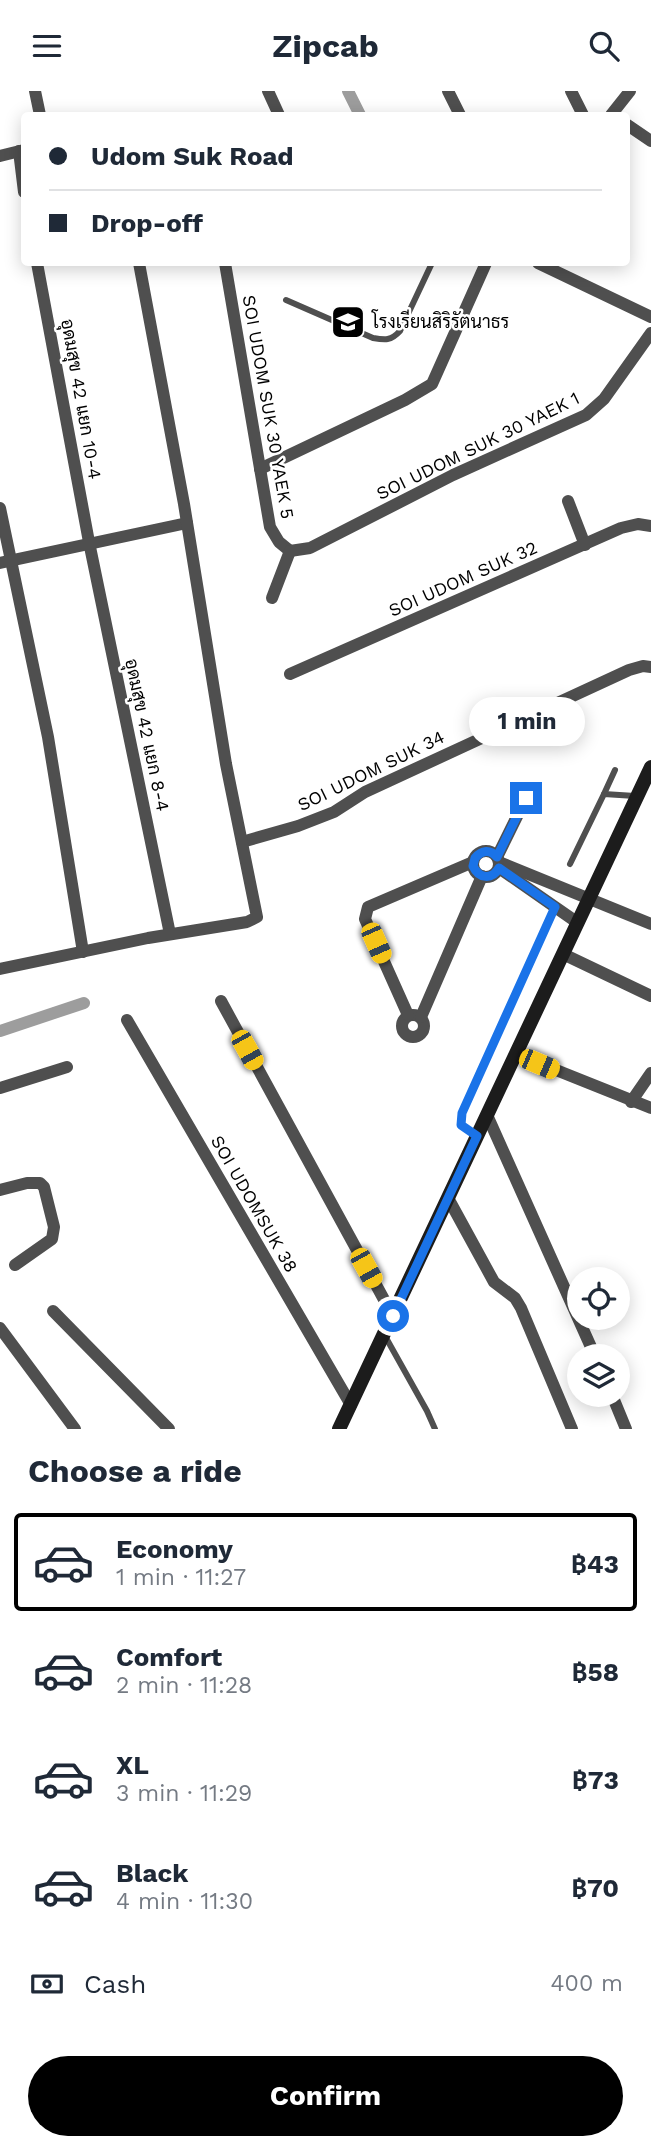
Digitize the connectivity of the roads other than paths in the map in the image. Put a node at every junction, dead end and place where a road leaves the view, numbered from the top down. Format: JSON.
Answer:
{"nodes":[{"id":1,"x":36,"y":91,"type":"edge"},
{"id":2,"x":268,"y":91,"type":"edge"},
{"id":3,"x":448,"y":91,"type":"edge"},
{"id":4,"x":571,"y":91,"type":"edge"},
{"id":5,"x":630,"y":91,"type":"edge"},
{"id":6,"x":40,"y":112,"type":"edge"},
{"id":7,"x":278,"y":112,"type":"edge"},
{"id":8,"x":458,"y":112,"type":"edge"},
{"id":9,"x":582,"y":112,"type":"edge"},
{"id":10,"x":615,"y":112,"type":"edge"},
{"id":11,"x":630,"y":127,"type":"edge"},
{"id":12,"x":651,"y":141,"type":"edge"},
{"id":13,"x":21,"y":151,"type":"edge"},
{"id":14,"x":0,"y":156,"type":"edge"},
{"id":15,"x":38,"y":266,"type":"edge"},
{"id":16,"x":140,"y":266,"type":"edge"},
{"id":17,"x":226,"y":266,"type":"edge"},
{"id":18,"x":431,"y":266,"type":"edge"},
{"id":19,"x":485,"y":266,"type":"edge"},
{"id":20,"x":544,"y":266,"type":"edge"},
{"id":21,"x":286,"y":300,"type":"dead end"},
{"id":22,"x":651,"y":317,"type":"edge"},
{"id":23,"x":651,"y":333,"type":"edge"},
{"id":24,"x":260,"y":468,"type":"junction"},
{"id":25,"x":568,"y":501,"type":"dead end"},
{"id":26,"x":0,"y":509,"type":"edge"},
{"id":27,"x":187,"y":523,"type":"junction"},
{"id":28,"x":651,"y":526,"type":"edge"},
{"id":29,"x":2,"y":533,"type":"edge"},
{"id":30,"x":89,"y":542,"type":"junction"},
{"id":31,"x":585,"y":545,"type":"junction"},
{"id":32,"x":290,"y":551,"type":"junction"},
{"id":33,"x":5,"y":562,"type":"edge"},
{"id":34,"x":272,"y":598,"type":"dead end"},
{"id":35,"x":651,"y":667,"type":"edge"},
{"id":36,"x":290,"y":674,"type":"dead end"},
{"id":37,"x":651,"y":767,"type":"edge"},
{"id":38,"x":615,"y":770,"type":"dead end"},
{"id":39,"x":604,"y":793,"type":"junction"},
{"id":40,"x":637,"y":796,"type":"junction"},
{"id":41,"x":526,"y":798,"type":"dead end"},
{"id":42,"x":242,"y":842,"type":"junction"},
{"id":43,"x":473,"y":862,"type":"junction"},
{"id":44,"x":498,"y":862,"type":"junction"},
{"id":45,"x":570,"y":864,"type":"dead end"},
{"id":46,"x":482,"y":876,"type":"junction"},
{"id":47,"x":590,"y":899,"type":"junction"},
{"id":48,"x":555,"y":907,"type":"junction"},
{"id":49,"x":578,"y":923,"type":"junction"},
{"id":50,"x":651,"y":924,"type":"edge"},
{"id":51,"x":170,"y":934,"type":"junction"},
{"id":52,"x":83,"y":952,"type":"junction"},
{"id":53,"x":564,"y":954,"type":"junction"},
{"id":54,"x":0,"y":969,"type":"edge"},
{"id":55,"x":651,"y":996,"type":"edge"},
{"id":56,"x":221,"y":1001,"type":"dead end"},
{"id":57,"x":127,"y":1020,"type":"dead end"},
{"id":58,"x":516,"y":1054,"type":"junction"},
{"id":59,"x":67,"y":1067,"type":"dead end"},
{"id":60,"x":651,"y":1073,"type":"edge"},
{"id":61,"x":0,"y":1088,"type":"edge"},
{"id":62,"x":631,"y":1102,"type":"junction"},
{"id":63,"x":651,"y":1108,"type":"edge"},
{"id":64,"x":487,"y":1115,"type":"junction"},
{"id":65,"x":477,"y":1136,"type":"junction"},
{"id":66,"x":0,"y":1190,"type":"edge"},
{"id":67,"x":448,"y":1198,"type":"junction"},
{"id":68,"x":15,"y":1265,"type":"dead end"},
{"id":69,"x":54,"y":1311,"type":"dead end"},
{"id":70,"x":393,"y":1316,"type":"junction"},
{"id":71,"x":0,"y":1328,"type":"edge"},
{"id":72,"x":384,"y":1334,"type":"junction"},
{"id":73,"x":590,"y":1344,"type":"edge"},
{"id":74,"x":351,"y":1405,"type":"junction"},
{"id":75,"x":617,"y":1407,"type":"edge"},
{"id":76,"x":75,"y":1429,"type":"edge"},
{"id":77,"x":169,"y":1429,"type":"edge"},
{"id":78,"x":339,"y":1429,"type":"edge"},
{"id":79,"x":435,"y":1429,"type":"edge"},
{"id":80,"x":572,"y":1429,"type":"edge"},
{"id":81,"x":626,"y":1429,"type":"edge"}],
"edges":[{"from":1,"to":6,"type":"street"},
{"from":2,"to":7,"type":"street"},
{"from":3,"to":8,"type":"street"},
{"from":4,"to":9,"type":"street"},
{"from":5,"to":10,"type":"street"},
{"from":11,"to":12,"type":"street"},
{"from":13,"to":14,"type":"street"},
{"from":15,"to":30,"type":"street","name":"อุดมสุข 42 แยก 10-4"},
{"from":16,"to":27,"type":"street"},
{"from":17,"to":24,"type":"street","name":"SOI UDOM SUK 30 YAEK 5"},
{"from":18,"to":21,"type":"lane"},
{"from":19,"to":24,"type":"street"},
{"from":20,"to":22,"type":"street"},
{"from":23,"to":32,"type":"street","name":"SOI UDOM SUK 30 YAEK 1"},
{"from":24,"to":32,"type":"street","name":"SOI UDOM SUK 30 YAEK 5"},
{"from":25,"to":31,"type":"street"},
{"from":26,"to":29,"type":"street"},
{"from":27,"to":30,"type":"street"},
{"from":27,"to":42,"type":"street"},
{"from":28,"to":31,"type":"street","name":"SOI UDOM SUK 32"},
{"from":29,"to":33,"type":"street"},
{"from":30,"to":33,"type":"street"},
{"from":30,"to":51,"type":"street","name":"อุดมสุข 42 แยก 8-4"},
{"from":31,"to":36,"type":"street","name":"SOI UDOM SUK 32"},
{"from":32,"to":34,"type":"street"},
{"from":33,"to":52,"type":"street"},
{"from":35,"to":42,"type":"street","name":"SOI UDOM SUK 34"},
{"from":37,"to":40,"type":"main road"},
{"from":38,"to":39,"type":"lane"},
{"from":39,"to":40,"type":"lane"},
{"from":39,"to":45,"type":"lane"},
{"from":40,"to":47,"type":"main road"},
{"from":41,"to":44,"type":"street"},
{"from":42,"to":51,"type":"street"},
{"from":43,"to":44,"type":"street"},
{"from":43,"to":46,"type":"street"},
{"from":43,"to":46,"type":"street"},
{"from":44,"to":46,"type":"street"},
{"from":44,"to":47,"type":"street"},
{"from":44,"to":48,"type":"street"},
{"from":47,"to":49,"type":"main road"},
{"from":47,"to":50,"type":"street"},
{"from":48,"to":49,"type":"street"},
{"from":48,"to":65,"type":"lane"},
{"from":49,"to":53,"type":"main road"},
{"from":51,"to":52,"type":"street"},
{"from":52,"to":54,"type":"street"},
{"from":53,"to":55,"type":"street"},
{"from":53,"to":58,"type":"main road"},
{"from":56,"to":70,"type":"street"},
{"from":57,"to":74,"type":"street","name":"SOI UDOMSUK 38"},
{"from":58,"to":62,"type":"street"},
{"from":58,"to":64,"type":"main road"},
{"from":59,"to":61,"type":"street"},
{"from":60,"to":62,"type":"street"},
{"from":62,"to":63,"type":"street"},
{"from":64,"to":65,"type":"main road"},
{"from":64,"to":73,"type":"street"},
{"from":65,"to":67,"type":"main road"},
{"from":66,"to":68,"type":"street"},
{"from":67,"to":70,"type":"main road"},
{"from":67,"to":80,"type":"street"},
{"from":69,"to":77,"type":"street"},
{"from":70,"to":72,"type":"main road"},
{"from":71,"to":76,"type":"street"},
{"from":72,"to":74,"type":"main road"},
{"from":72,"to":79,"type":"lane"},
{"from":74,"to":78,"type":"main road"},
{"from":75,"to":81,"type":"street"}]}
